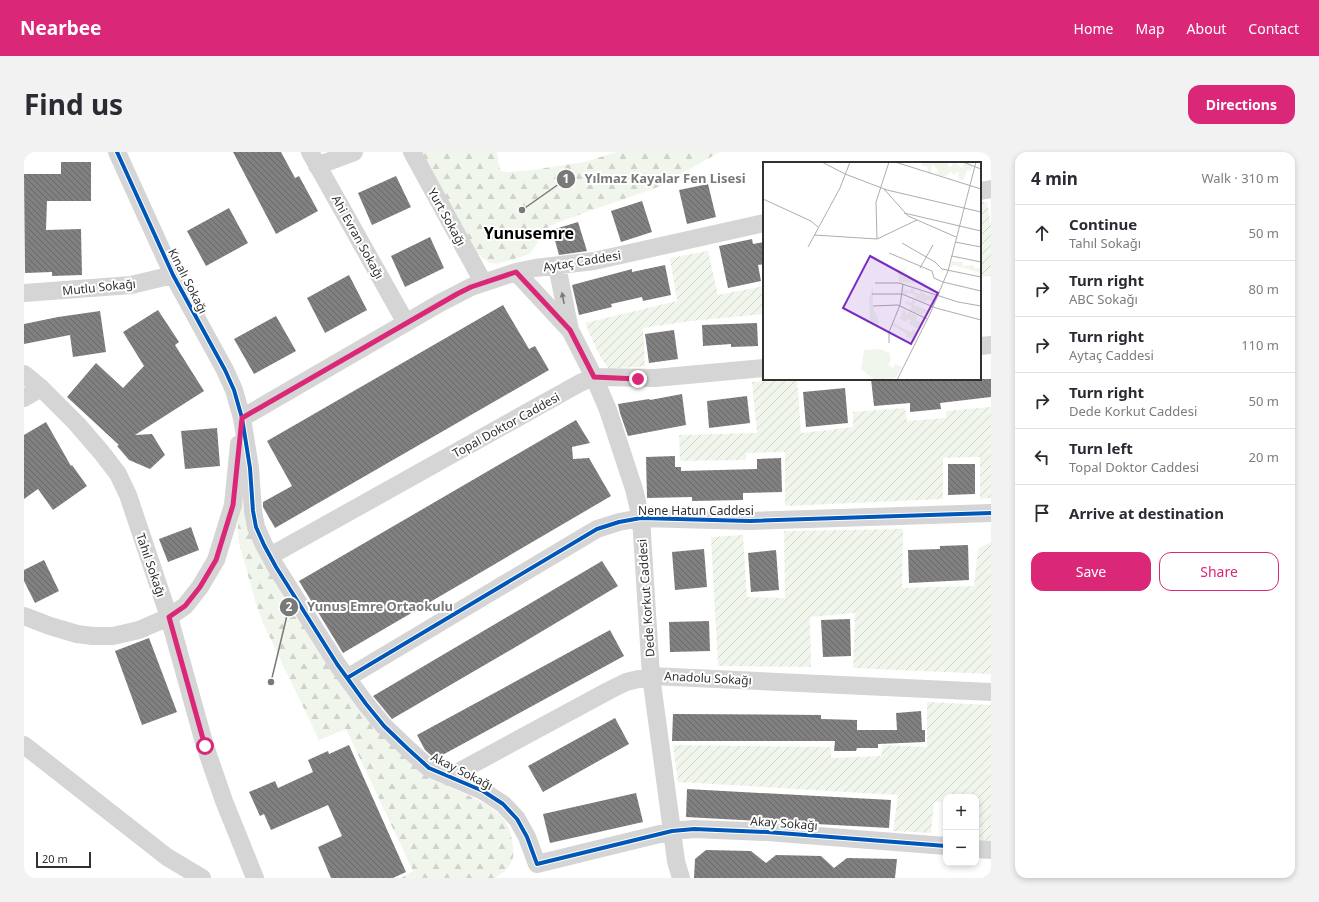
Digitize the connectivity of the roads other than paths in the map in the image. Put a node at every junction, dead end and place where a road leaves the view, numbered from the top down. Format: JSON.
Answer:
{"nodes":[{"id":1,"x":117,"y":152,"type":"edge"},
{"id":2,"x":354,"y":152,"type":"edge"},
{"id":3,"x":412,"y":152,"type":"edge"},
{"id":4,"x":314,"y":159,"type":"edge"},
{"id":5,"x":991,"y":189,"type":"edge"},
{"id":6,"x":981,"y":192,"type":"edge"},
{"id":7,"x":763,"y":223,"type":"edge"},
{"id":8,"x":557,"y":266,"type":"junction"},
{"id":9,"x":516,"y":272,"type":"junction"},
{"id":10,"x":173,"y":275,"type":"junction"},
{"id":11,"x":483,"y":282,"type":"junction"},
{"id":12,"x":24,"y":293,"type":"edge"},
{"id":13,"x":406,"y":323,"type":"junction"},
{"id":14,"x":570,"y":330,"type":"junction"},
{"id":15,"x":991,"y":345,"type":"edge"},
{"id":16,"x":981,"y":346,"type":"edge"},
{"id":17,"x":763,"y":368,"type":"edge"},
{"id":18,"x":24,"y":374,"type":"edge"},
{"id":19,"x":594,"y":377,"type":"junction"},
{"id":20,"x":40,"y":388,"type":"junction"},
{"id":21,"x":24,"y":398,"type":"edge"},
{"id":22,"x":242,"y":418,"type":"junction"},
{"id":23,"x":991,"y":513,"type":"edge"},
{"id":24,"x":641,"y":518,"type":"junction"},
{"id":25,"x":270,"y":556,"type":"junction"},
{"id":26,"x":24,"y":616,"type":"edge"},
{"id":27,"x":169,"y":617,"type":"junction"},
{"id":28,"x":651,"y":676,"type":"junction"},
{"id":29,"x":347,"y":678,"type":"junction"},
{"id":30,"x":991,"y":692,"type":"edge"},
{"id":31,"x":24,"y":745,"type":"edge"},
{"id":32,"x":449,"y":777,"type":"junction"},
{"id":33,"x":672,"y":831,"type":"junction"},
{"id":34,"x":943,"y":846,"type":"edge"},
{"id":35,"x":979,"y":849,"type":"edge"},
{"id":36,"x":991,"y":850,"type":"edge"},
{"id":37,"x":202,"y":878,"type":"edge"},
{"id":38,"x":255,"y":878,"type":"edge"},
{"id":39,"x":681,"y":878,"type":"edge"}],
"edges":[{"from":1,"to":10,"type":"street","name":"Kınalı Sokağı"},
{"from":2,"to":4,"type":"street"},
{"from":3,"to":11,"type":"street","name":"Yurt Sokağı"},
{"from":4,"to":13,"type":"street","name":"Ahi Evran Sokağı"},
{"from":5,"to":6,"type":"street"},
{"from":7,"to":8,"type":"street","name":"Aytaç Caddesi"},
{"from":8,"to":9,"type":"street","name":"Aytaç Caddesi"},
{"from":14,"to":8,"type":"street","name":"Dede Korkut Caddesi","one_way":true},
{"from":9,"to":11,"type":"street","name":"Aytaç Caddesi"},
{"from":9,"to":14,"type":"street","name":"Dede Korkut Caddesi"},
{"from":10,"to":12,"type":"street","name":"Mutlu Sokağı"},
{"from":10,"to":22,"type":"street","name":"Kınalı Sokağı"},
{"from":11,"to":13,"type":"street","name":"Aytaç Caddesi"},
{"from":13,"to":22,"type":"street","name":"Aytaç Caddesi"},
{"from":14,"to":19,"type":"street","name":"Dede Korkut Caddesi"},
{"from":15,"to":16,"type":"street"},
{"from":17,"to":19,"type":"street","name":"Topal Doktor Caddesi"},
{"from":18,"to":20,"type":"street","name":"Tahıl Sokağı"},
{"from":19,"to":24,"type":"street","name":"Dede Korkut Caddesi"},
{"from":19,"to":25,"type":"street","name":"Topal Doktor Caddesi"},
{"from":20,"to":21,"type":"street"},
{"from":20,"to":27,"type":"street","name":"Tahıl Sokağı"},
{"from":22,"to":25,"type":"street","name":"Akay Sokağı"},
{"from":22,"to":27,"type":"street"},
{"from":23,"to":24,"type":"street","name":"Nene Hatun Caddesi"},
{"from":24,"to":28,"type":"street","name":"Dede Korkut Caddesi"},
{"from":24,"to":29,"type":"street","name":"Nene Hatun Caddesi"},
{"from":25,"to":29,"type":"street","name":"Akay Sokağı"},
{"from":26,"to":27,"type":"street"},
{"from":27,"to":38,"type":"street","name":"Tahıl Sokağı"},
{"from":28,"to":30,"type":"street","name":"Anadolu Sokağı"},
{"from":28,"to":32,"type":"street","name":"Anadolu Sokağı"},
{"from":28,"to":33,"type":"street","name":"Dede Korkut Caddesi"},
{"from":29,"to":32,"type":"street","name":"Akay Sokağı"},
{"from":31,"to":37,"type":"street"},
{"from":32,"to":33,"type":"street","name":"Akay Sokağı"},
{"from":33,"to":34,"type":"street","name":"Akay Sokağı"},
{"from":33,"to":39,"type":"street","name":"Dede Korkut Caddesi"},
{"from":35,"to":36,"type":"street"}]}
